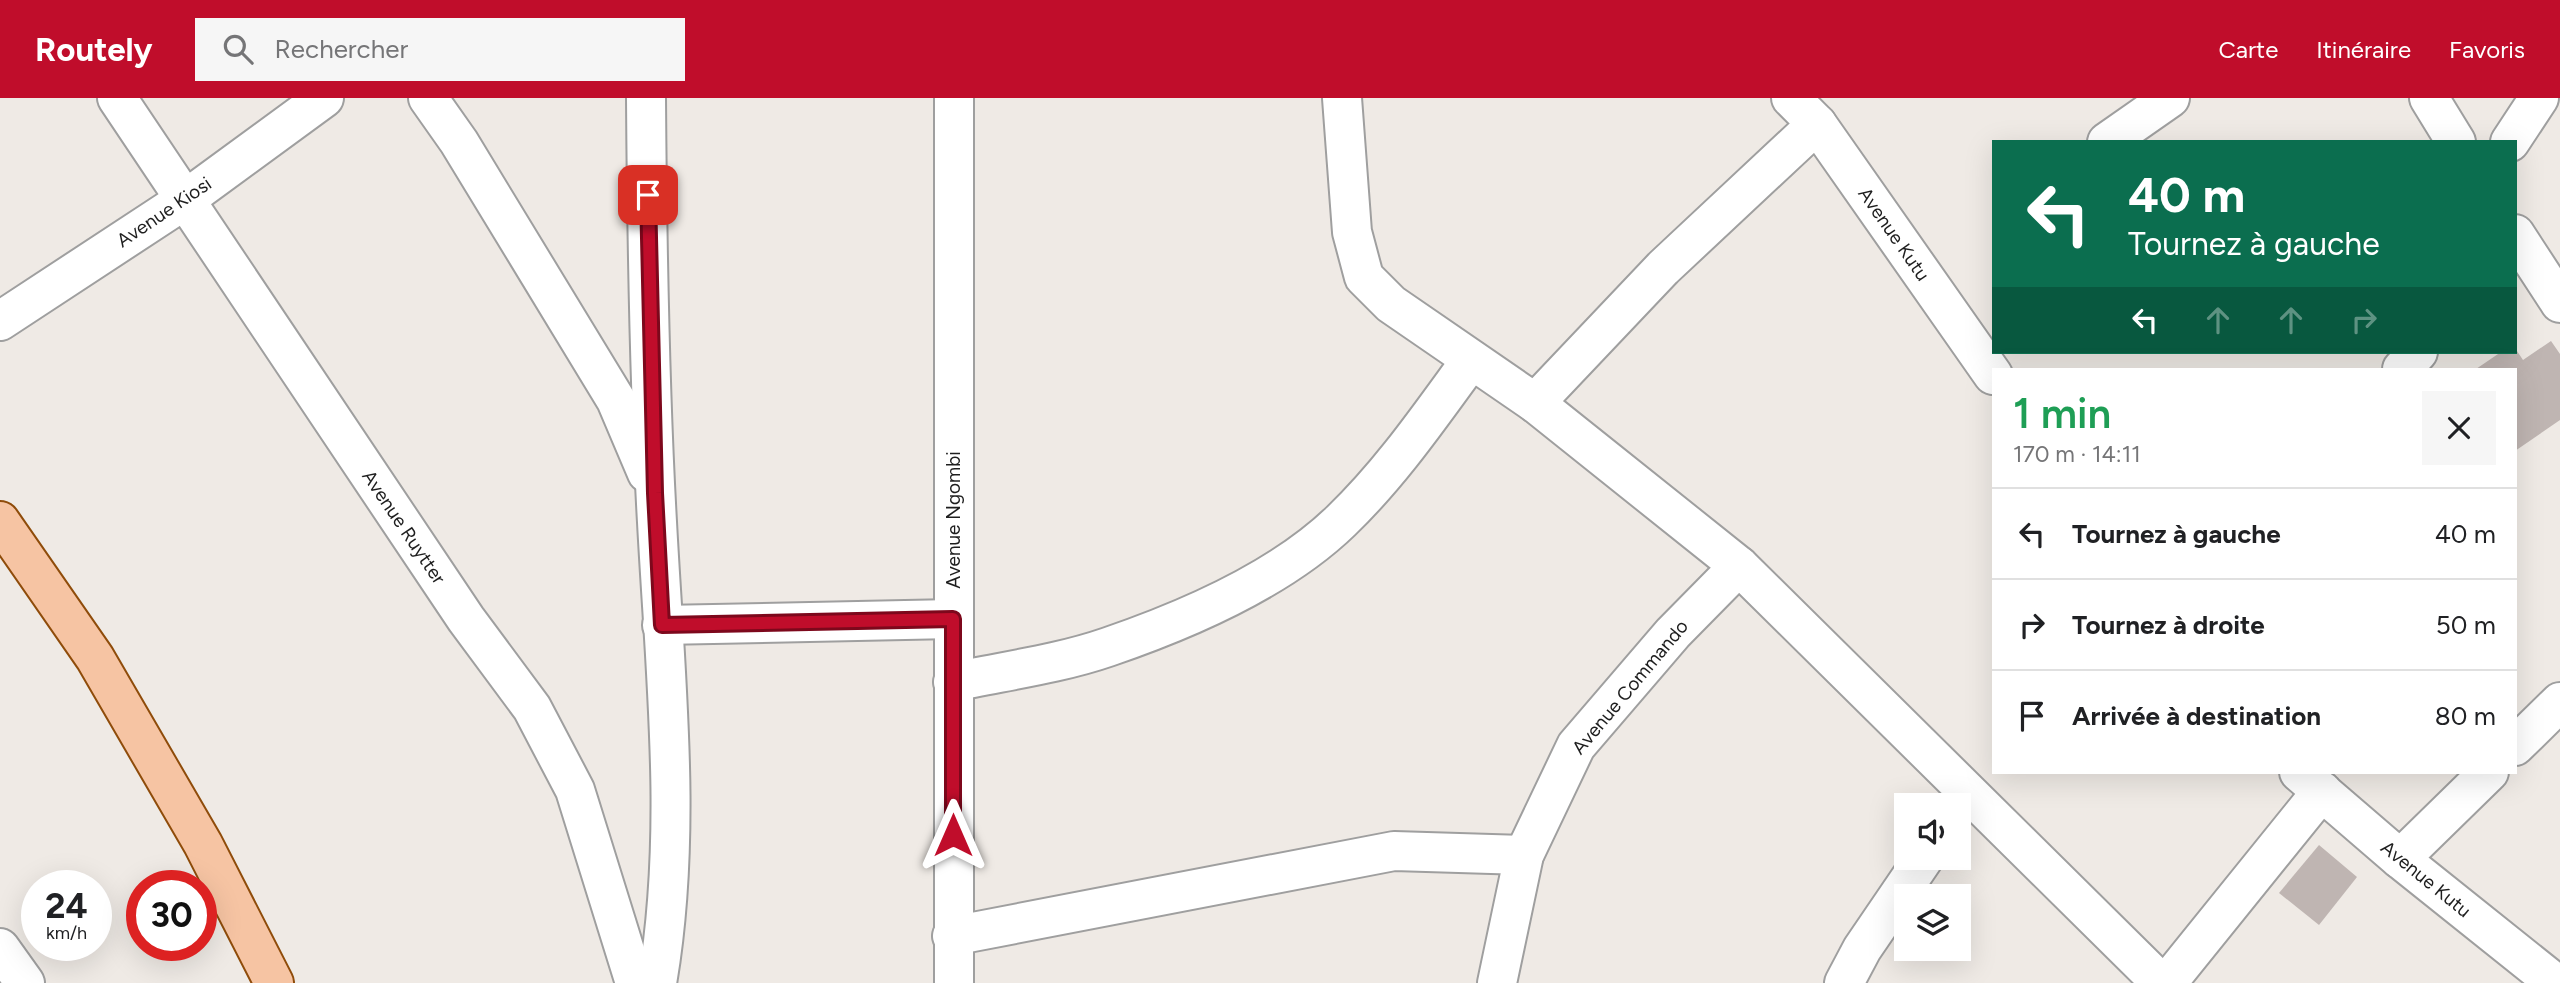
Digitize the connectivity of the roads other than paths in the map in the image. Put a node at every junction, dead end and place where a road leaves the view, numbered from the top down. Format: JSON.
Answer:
{"nodes":[{"id":1,"x":117,"y":98,"type":"edge"},
{"id":2,"x":324,"y":98,"type":"edge"},
{"id":3,"x":428,"y":98,"type":"edge"},
{"id":4,"x":646,"y":98,"type":"edge"},
{"id":5,"x":954,"y":98,"type":"edge"},
{"id":6,"x":1342,"y":98,"type":"edge"},
{"id":7,"x":2170,"y":98,"type":"edge"},
{"id":8,"x":2429,"y":98,"type":"edge"},
{"id":9,"x":2539,"y":98,"type":"edge"},
{"id":10,"x":1804,"y":111,"type":"edge"},
{"id":11,"x":2110,"y":140,"type":"edge"},
{"id":12,"x":2455,"y":140,"type":"edge"},
{"id":13,"x":2511,"y":140,"type":"edge"},
{"id":14,"x":186,"y":199,"type":"junction"},
{"id":15,"x":2517,"y":241,"type":"edge"},
{"id":16,"x":2560,"y":303,"type":"edge"},
{"id":17,"x":0,"y":321,"type":"edge"},
{"id":18,"x":2416,"y":354,"type":"edge"},
{"id":19,"x":1471,"y":360,"type":"junction"},
{"id":20,"x":2403,"y":368,"type":"edge"},
{"id":21,"x":1992,"y":374,"type":"edge"},
{"id":22,"x":1535,"y":403,"type":"junction"},
{"id":23,"x":655,"y":493,"type":"junction"},
{"id":24,"x":0,"y":521,"type":"edge"},
{"id":25,"x":1739,"y":566,"type":"junction"},
{"id":26,"x":953,"y":619,"type":"junction"},
{"id":27,"x":662,"y":625,"type":"junction"},
{"id":28,"x":953,"y":682,"type":"junction"},
{"id":29,"x":2560,"y":702,"type":"edge"},
{"id":30,"x":2517,"y":744,"type":"edge"},
{"id":31,"x":2487,"y":774,"type":"edge"},
{"id":32,"x":2311,"y":781,"type":"edge"},
{"id":33,"x":1955,"y":793,"type":"edge"},
{"id":34,"x":1971,"y":809,"type":"edge"},
{"id":35,"x":1524,"y":855,"type":"junction"},
{"id":36,"x":2400,"y":859,"type":"junction"},
{"id":37,"x":1915,"y":870,"type":"edge"},
{"id":38,"x":953,"y":936,"type":"junction"},
{"id":39,"x":0,"y":948,"type":"edge"},
{"id":40,"x":25,"y":983,"type":"edge"},
{"id":41,"x":274,"y":983,"type":"edge"},
{"id":42,"x":635,"y":983,"type":"edge"},
{"id":43,"x":657,"y":983,"type":"edge"},
{"id":44,"x":954,"y":983,"type":"edge"},
{"id":45,"x":1497,"y":983,"type":"edge"},
{"id":46,"x":1844,"y":983,"type":"edge"},
{"id":47,"x":2161,"y":983,"type":"edge"},
{"id":48,"x":2167,"y":983,"type":"edge"},
{"id":49,"x":2555,"y":983,"type":"edge"}],
"edges":[{"from":1,"to":14,"type":"street","name":"Avenue Ruytter"},
{"from":2,"to":14,"type":"street","name":"Avenue Kiosi"},
{"from":3,"to":23,"type":"street"},
{"from":4,"to":23,"type":"street"},
{"from":5,"to":26,"type":"street","name":"Avenue Ngombi"},
{"from":6,"to":19,"type":"street"},
{"from":7,"to":11,"type":"street"},
{"from":8,"to":12,"type":"street"},
{"from":9,"to":13,"type":"street"},
{"from":10,"to":21,"type":"street","name":"Avenue Kutu"},
{"from":10,"to":22,"type":"street"},
{"from":14,"to":17,"type":"street","name":"Avenue Kiosi"},
{"from":14,"to":42,"type":"street","name":"Avenue Ruytter"},
{"from":15,"to":16,"type":"street"},
{"from":18,"to":20,"type":"street"},
{"from":19,"to":22,"type":"street"},
{"from":19,"to":28,"type":"street"},
{"from":22,"to":25,"type":"street"},
{"from":23,"to":27,"type":"street"},
{"from":24,"to":41,"type":"main road"},
{"from":25,"to":33,"type":"street"},
{"from":25,"to":35,"type":"street","name":"Avenue Commando"},
{"from":26,"to":27,"type":"street"},
{"from":26,"to":28,"type":"street","name":"Avenue Ngombi"},
{"from":27,"to":43,"type":"street"},
{"from":28,"to":38,"type":"street","name":"Avenue Ngombi"},
{"from":29,"to":30,"type":"street"},
{"from":31,"to":36,"type":"street"},
{"from":32,"to":36,"type":"street","name":"Avenue Kutu"},
{"from":32,"to":48,"type":"street"},
{"from":34,"to":47,"type":"street"},
{"from":35,"to":38,"type":"street"},
{"from":35,"to":45,"type":"street","name":"Avenue Commando"},
{"from":36,"to":49,"type":"street","name":"Avenue Kutu"},
{"from":37,"to":46,"type":"street"},
{"from":38,"to":44,"type":"street","name":"Avenue Ngombi"},
{"from":39,"to":40,"type":"street"}]}
